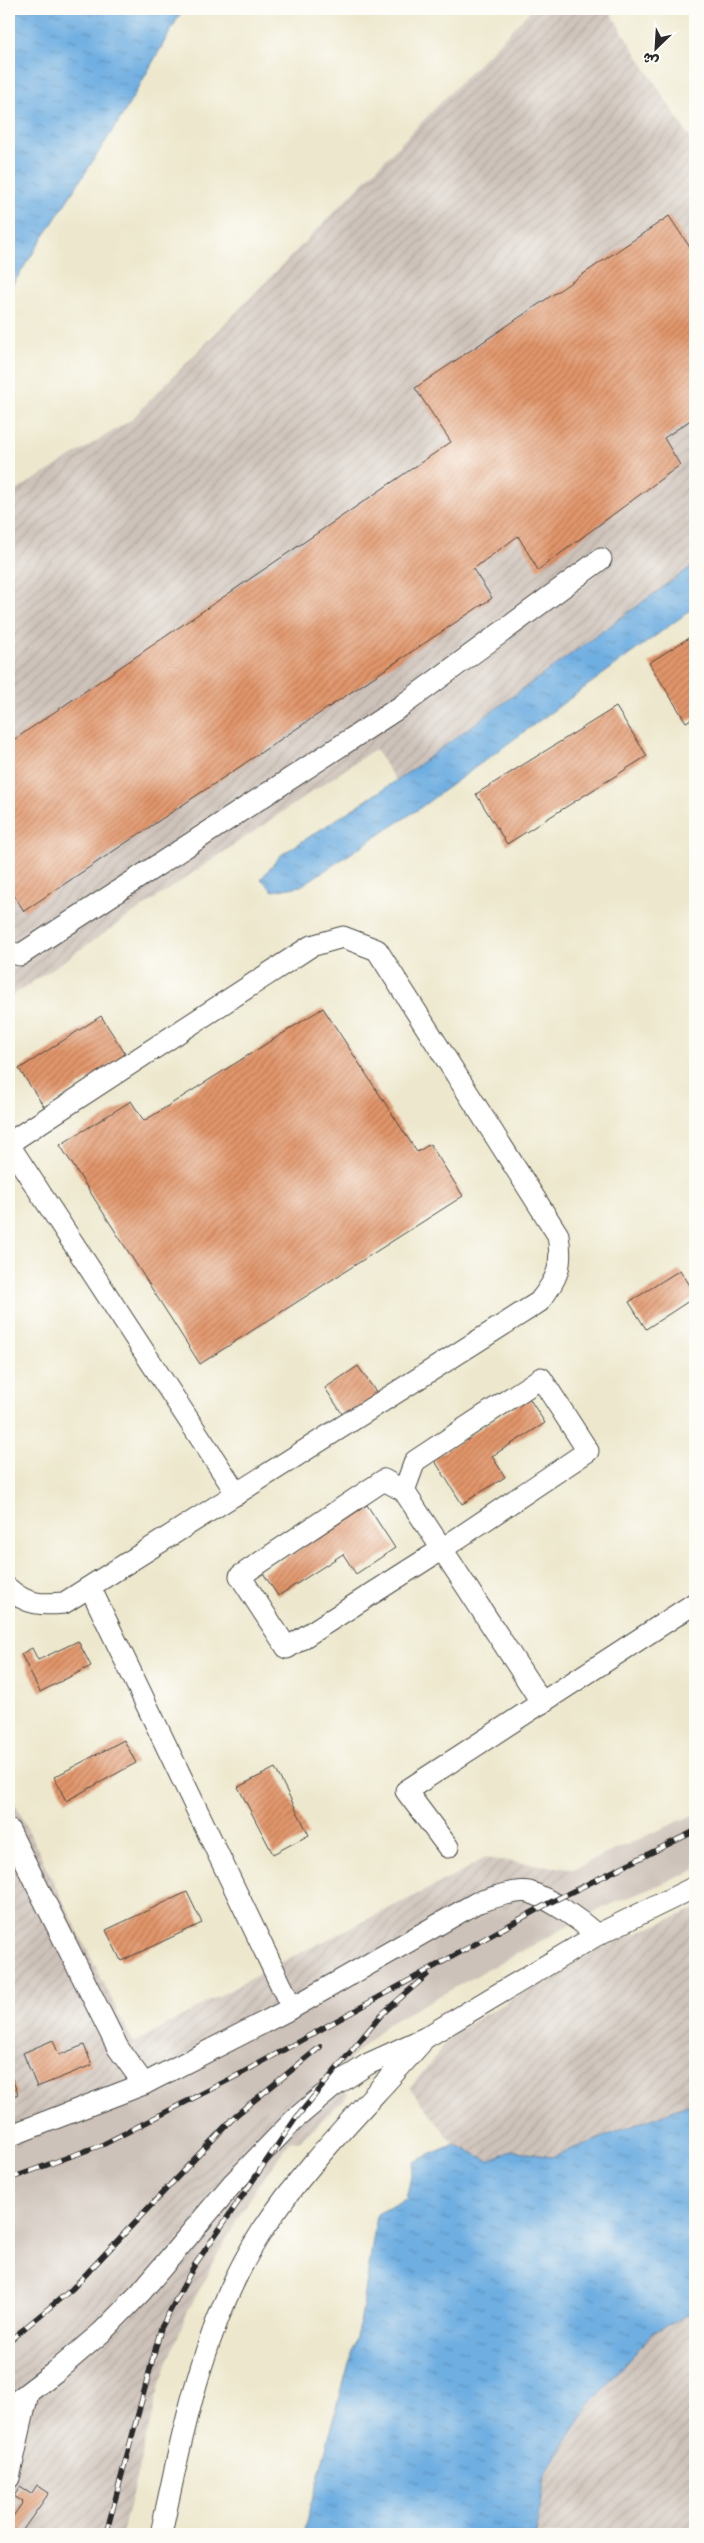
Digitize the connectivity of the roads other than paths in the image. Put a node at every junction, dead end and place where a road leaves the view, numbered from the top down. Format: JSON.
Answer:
{"nodes":[{"id":1,"x":601,"y":558,"type":"dead end"},
{"id":2,"x":9,"y":952,"type":"edge"},
{"id":3,"x":9,"y":1144,"type":"edge"},
{"id":4,"x":404,"y":1491,"type":"junction"},
{"id":5,"x":237,"y":1494,"type":"junction"},
{"id":6,"x":442,"y":1549,"type":"junction"},
{"id":7,"x":90,"y":1587,"type":"junction"},
{"id":8,"x":9,"y":1589,"type":"edge"},
{"id":9,"x":695,"y":1603,"type":"edge"},
{"id":10,"x":542,"y":1703,"type":"junction"},
{"id":11,"x":9,"y":1830,"type":"edge"},
{"id":12,"x":448,"y":1847,"type":"dead end"},
{"id":13,"x":695,"y":1887,"type":"edge"},
{"id":14,"x":598,"y":1935,"type":"junction"},
{"id":15,"x":292,"y":2008,"type":"junction"},
{"id":16,"x":425,"y":2038,"type":"junction"},
{"id":17,"x":144,"y":2084,"type":"junction"},
{"id":18,"x":9,"y":2136,"type":"edge"},
{"id":19,"x":28,"y":2393,"type":"junction"},
{"id":20,"x":9,"y":2407,"type":"edge"},
{"id":21,"x":9,"y":2478,"type":"edge"},
{"id":22,"x":161,"y":2534,"type":"edge"}],
"edges":[{"from":1,"to":2,"type":"street"},
{"from":3,"to":5,"type":"street"},
{"from":3,"to":5,"type":"street"},
{"from":4,"to":6,"type":"street"},
{"from":4,"to":6,"type":"street"},
{"from":4,"to":6,"type":"street"},
{"from":5,"to":7,"type":"street"},
{"from":6,"to":10,"type":"street"},
{"from":7,"to":8,"type":"street"},
{"from":7,"to":15,"type":"street"},
{"from":9,"to":10,"type":"street"},
{"from":10,"to":12,"type":"street"},
{"from":11,"to":17,"type":"street"},
{"from":13,"to":14,"type":"street"},
{"from":14,"to":15,"type":"street"},
{"from":14,"to":16,"type":"street"},
{"from":15,"to":17,"type":"street"},
{"from":16,"to":19,"type":"street"},
{"from":16,"to":22,"type":"street"},
{"from":17,"to":18,"type":"street"},
{"from":19,"to":20,"type":"street"},
{"from":19,"to":21,"type":"street"}]}
